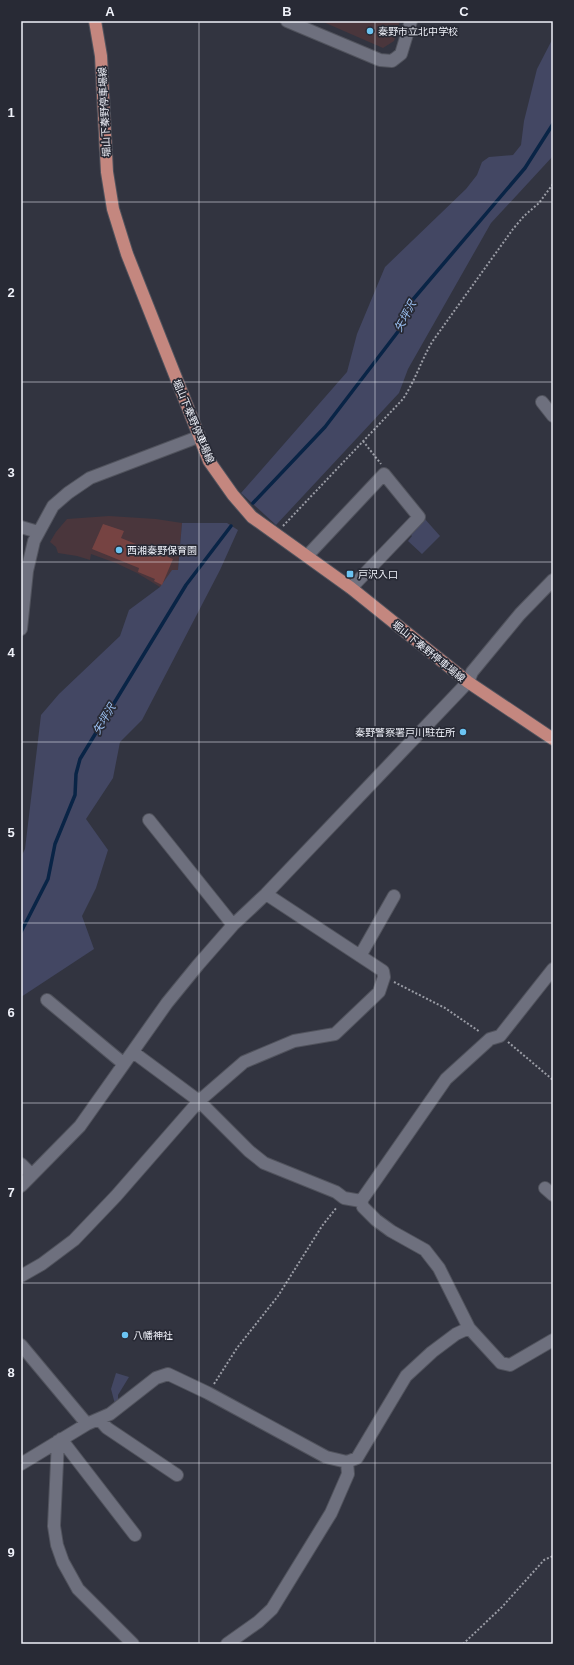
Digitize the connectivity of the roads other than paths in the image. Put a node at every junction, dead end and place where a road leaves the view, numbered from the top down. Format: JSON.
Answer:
{"nodes":[{"id":1,"x":95,"y":21,"type":"edge"},
{"id":2,"x":288,"y":21,"type":"edge"},
{"id":3,"x":411,"y":21,"type":"edge"},
{"id":4,"x":542,"y":402,"type":"dead end"},
{"id":5,"x":553,"y":416,"type":"edge"},
{"id":6,"x":198,"y":436,"type":"junction"},
{"id":7,"x":21,"y":527,"type":"edge"},
{"id":8,"x":38,"y":532,"type":"junction"},
{"id":9,"x":307,"y":556,"type":"junction"},
{"id":10,"x":553,"y":580,"type":"edge"},
{"id":11,"x":351,"y":588,"type":"junction"},
{"id":12,"x":21,"y":629,"type":"edge"},
{"id":13,"x":468,"y":682,"type":"junction"},
{"id":14,"x":553,"y":739,"type":"edge"},
{"id":15,"x":149,"y":820,"type":"dead end"},
{"id":16,"x":266,"y":894,"type":"junction"},
{"id":17,"x":394,"y":896,"type":"dead end"},
{"id":18,"x":233,"y":925,"type":"junction"},
{"id":19,"x":360,"y":956,"type":"junction"},
{"id":20,"x":553,"y":969,"type":"edge"},
{"id":21,"x":48,"y":1000,"type":"dead end"},
{"id":22,"x":133,"y":1052,"type":"junction"},
{"id":23,"x":124,"y":1064,"type":"junction"},
{"id":24,"x":199,"y":1101,"type":"junction"},
{"id":25,"x":21,"y":1164,"type":"edge"},
{"id":26,"x":32,"y":1175,"type":"junction"},
{"id":27,"x":21,"y":1186,"type":"edge"},
{"id":28,"x":361,"y":1201,"type":"junction"},
{"id":29,"x":21,"y":1276,"type":"edge"},
{"id":30,"x":469,"y":1328,"type":"junction"},
{"id":31,"x":553,"y":1340,"type":"edge"},
{"id":32,"x":21,"y":1345,"type":"edge"},
{"id":33,"x":99,"y":1419,"type":"junction"},
{"id":34,"x":87,"y":1424,"type":"junction"},
{"id":35,"x":60,"y":1440,"type":"junction"},
{"id":36,"x":347,"y":1462,"type":"junction"},
{"id":37,"x":21,"y":1464,"type":"edge"},
{"id":38,"x":177,"y":1475,"type":"dead end"},
{"id":39,"x":135,"y":1535,"type":"dead end"},
{"id":40,"x":133,"y":1644,"type":"edge"},
{"id":41,"x":227,"y":1644,"type":"edge"}],
"edges":[{"from":1,"to":6,"type":"main road","name":"堀山下秦野停車場線"},
{"from":2,"to":3,"type":"street"},
{"from":4,"to":5,"type":"street"},
{"from":6,"to":8,"type":"street"},
{"from":6,"to":9,"type":"main road","name":"堀山下秦野停車場線"},
{"from":7,"to":8,"type":"street"},
{"from":8,"to":12,"type":"street"},
{"from":9,"to":11,"type":"main road","name":"堀山下秦野停車場線"},
{"from":9,"to":11,"type":"street"},
{"from":10,"to":13,"type":"street"},
{"from":11,"to":13,"type":"main road","name":"堀山下秦野停車場線"},
{"from":13,"to":14,"type":"main road","name":"堀山下秦野停車場線"},
{"from":13,"to":16,"type":"street"},
{"from":15,"to":18,"type":"street"},
{"from":16,"to":18,"type":"street"},
{"from":16,"to":19,"type":"street"},
{"from":17,"to":19,"type":"street"},
{"from":18,"to":22,"type":"street"},
{"from":19,"to":24,"type":"street"},
{"from":20,"to":28,"type":"street"},
{"from":21,"to":23,"type":"street"},
{"from":22,"to":23,"type":"street"},
{"from":22,"to":24,"type":"street"},
{"from":23,"to":26,"type":"street"},
{"from":24,"to":28,"type":"street"},
{"from":24,"to":29,"type":"street"},
{"from":25,"to":26,"type":"street"},
{"from":26,"to":27,"type":"street"},
{"from":28,"to":30,"type":"street"},
{"from":30,"to":31,"type":"street"},
{"from":30,"to":36,"type":"street"},
{"from":32,"to":34,"type":"street"},
{"from":33,"to":34,"type":"street"},
{"from":33,"to":36,"type":"street"},
{"from":33,"to":38,"type":"street"},
{"from":34,"to":35,"type":"street"},
{"from":35,"to":37,"type":"street"},
{"from":35,"to":39,"type":"street"},
{"from":35,"to":40,"type":"street"},
{"from":36,"to":41,"type":"street"}]}
